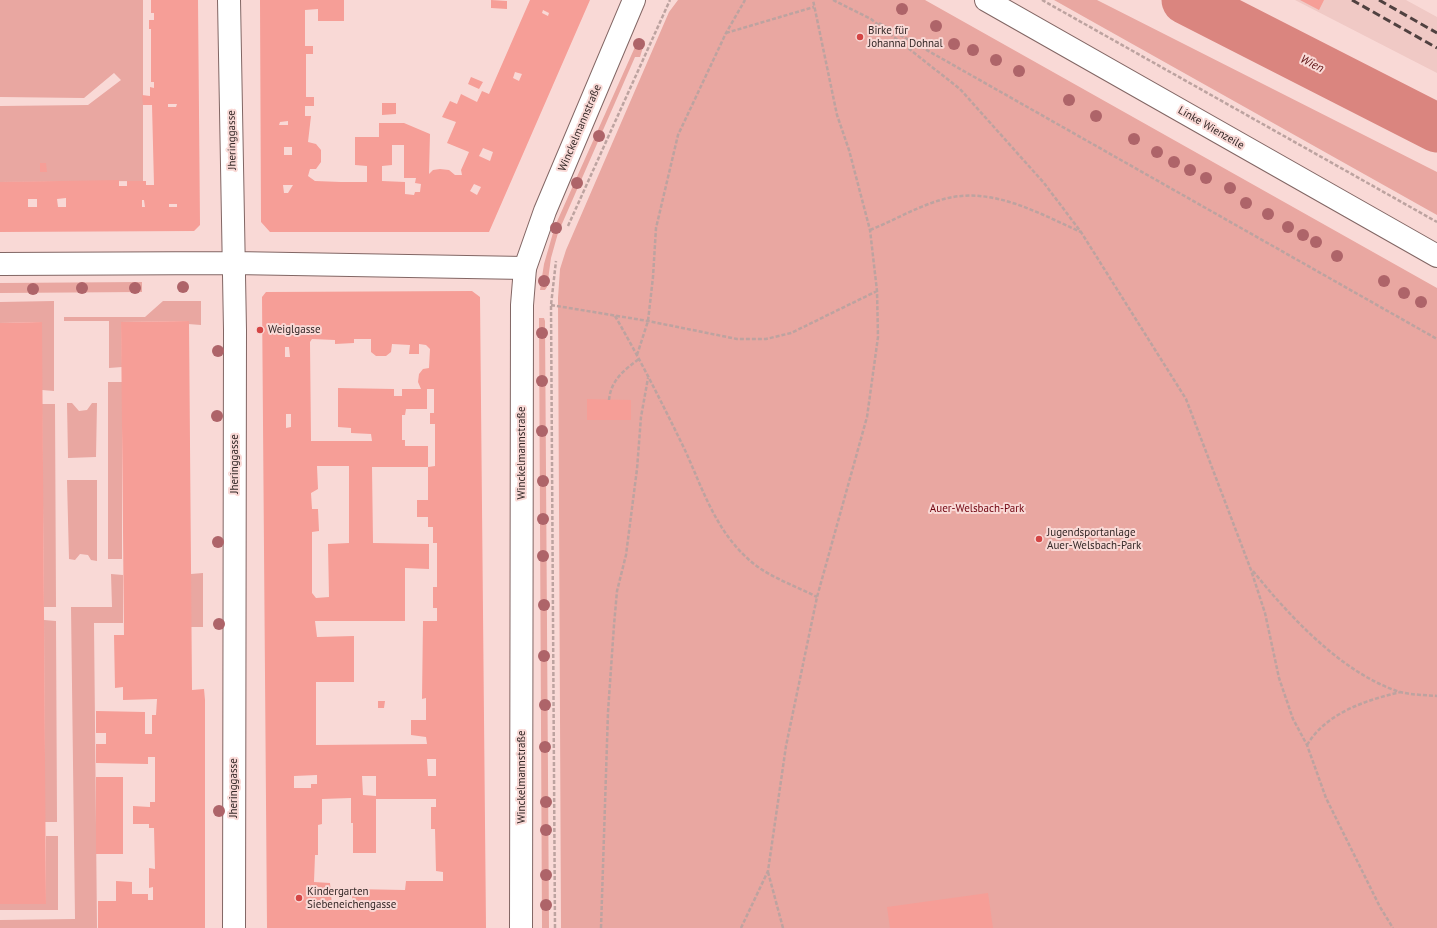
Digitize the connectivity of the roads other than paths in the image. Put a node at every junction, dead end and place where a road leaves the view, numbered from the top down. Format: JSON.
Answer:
{"nodes":[{"id":1,"x":229,"y":0,"type":"edge"},
{"id":2,"x":634,"y":0,"type":"edge"},
{"id":3,"x":986,"y":0,"type":"edge"},
{"id":4,"x":1437,"y":256,"type":"edge"},
{"id":5,"x":234,"y":263,"type":"junction"},
{"id":6,"x":0,"y":264,"type":"edge"},
{"id":7,"x":525,"y":268,"type":"junction"},
{"id":8,"x":234,"y":928,"type":"edge"},
{"id":9,"x":521,"y":928,"type":"edge"}],
"edges":[{"from":1,"to":5,"type":"main road","name":"Jheringgasse"},
{"from":2,"to":7,"type":"main road","name":"Winckelmannstraße"},
{"from":3,"to":4,"type":"main road","name":"Linke Wienzeile"},
{"from":5,"to":6,"type":"main road"},
{"from":5,"to":7,"type":"main road"},
{"from":5,"to":8,"type":"main road","name":"Jheringgasse"},
{"from":7,"to":9,"type":"main road","name":"Winckelmannstraße"}]}
